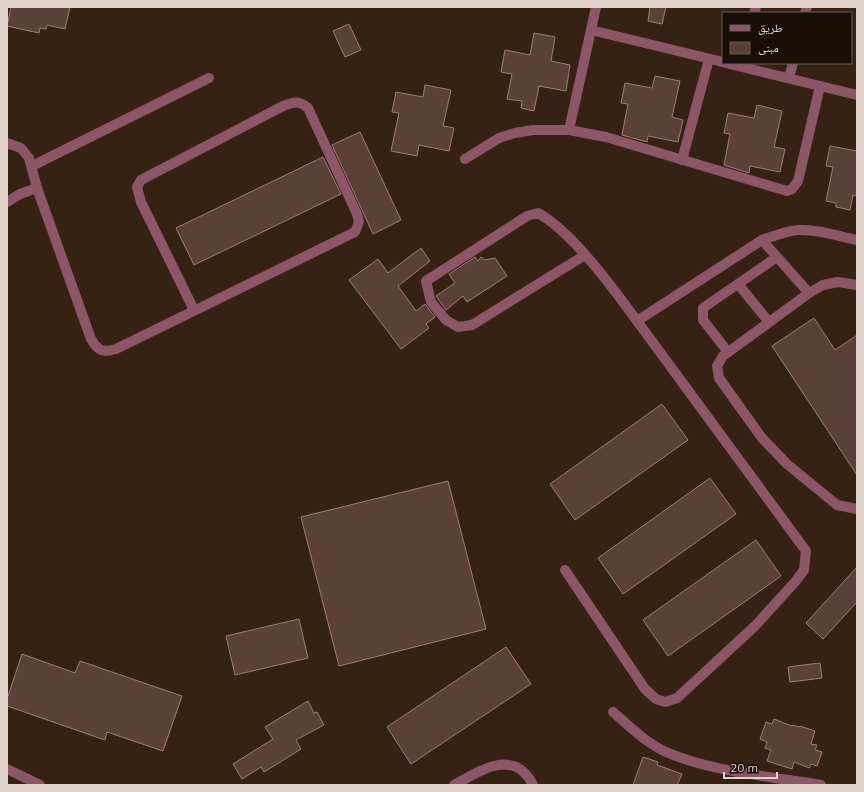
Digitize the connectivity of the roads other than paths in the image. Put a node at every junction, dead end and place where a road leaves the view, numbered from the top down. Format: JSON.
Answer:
{"nodes":[{"id":1,"x":596,"y":7,"type":"edge"},
{"id":2,"x":591,"y":30,"type":"junction"},
{"id":3,"x":709,"y":59,"type":"junction"},
{"id":4,"x":722,"y":62,"type":"edge"},
{"id":5,"x":793,"y":64,"type":"edge"},
{"id":6,"x":742,"y":65,"type":"edge"},
{"id":7,"x":209,"y":78,"type":"dead end"},
{"id":8,"x":789,"y":78,"type":"junction"},
{"id":9,"x":820,"y":86,"type":"junction"},
{"id":10,"x":857,"y":95,"type":"edge"},
{"id":11,"x":569,"y":130,"type":"junction"},
{"id":12,"x":7,"y":143,"type":"edge"},
{"id":13,"x":465,"y":159,"type":"dead end"},
{"id":14,"x":682,"y":160,"type":"junction"},
{"id":15,"x":32,"y":166,"type":"junction"},
{"id":16,"x":37,"y":188,"type":"junction"},
{"id":17,"x":7,"y":202,"type":"edge"},
{"id":18,"x":762,"y":240,"type":"junction"},
{"id":19,"x":857,"y":240,"type":"edge"},
{"id":20,"x":585,"y":255,"type":"junction"},
{"id":21,"x":777,"y":257,"type":"junction"},
{"id":22,"x":738,"y":284,"type":"junction"},
{"id":23,"x":857,"y":285,"type":"edge"},
{"id":24,"x":809,"y":293,"type":"junction"},
{"id":25,"x":194,"y":310,"type":"junction"},
{"id":26,"x":637,"y":321,"type":"junction"},
{"id":27,"x":769,"y":322,"type":"junction"},
{"id":28,"x":728,"y":352,"type":"junction"},
{"id":29,"x":857,"y":509,"type":"edge"},
{"id":30,"x":565,"y":570,"type":"dead end"},
{"id":31,"x":613,"y":712,"type":"dead end"},
{"id":32,"x":7,"y":770,"type":"edge"},
{"id":33,"x":40,"y":785,"type":"edge"},
{"id":34,"x":454,"y":785,"type":"edge"},
{"id":35,"x":533,"y":785,"type":"edge"},
{"id":36,"x":821,"y":785,"type":"edge"}],
"edges":[{"from":1,"to":2,"type":"street"},
{"from":2,"to":3,"type":"street"},
{"from":2,"to":11,"type":"street"},
{"from":3,"to":4,"type":"street"},
{"from":3,"to":14,"type":"street"},
{"from":5,"to":8,"type":"street"},
{"from":6,"to":8,"type":"street"},
{"from":7,"to":15,"type":"street"},
{"from":8,"to":9,"type":"street"},
{"from":9,"to":10,"type":"street"},
{"from":9,"to":14,"type":"street"},
{"from":11,"to":13,"type":"street"},
{"from":11,"to":14,"type":"street"},
{"from":12,"to":15,"type":"street"},
{"from":15,"to":16,"type":"street"},
{"from":16,"to":17,"type":"street"},
{"from":16,"to":25,"type":"street"},
{"from":18,"to":19,"type":"street"},
{"from":18,"to":21,"type":"street"},
{"from":18,"to":26,"type":"street"},
{"from":20,"to":20,"type":"street"},
{"from":20,"to":26,"type":"street"},
{"from":21,"to":22,"type":"street"},
{"from":21,"to":24,"type":"street"},
{"from":22,"to":27,"type":"street"},
{"from":22,"to":28,"type":"street"},
{"from":23,"to":24,"type":"street"},
{"from":24,"to":27,"type":"street"},
{"from":25,"to":25,"type":"street"},
{"from":26,"to":30,"type":"street"},
{"from":27,"to":28,"type":"street"},
{"from":28,"to":29,"type":"street"},
{"from":31,"to":36,"type":"street"},
{"from":32,"to":33,"type":"street"},
{"from":34,"to":35,"type":"street"}]}
